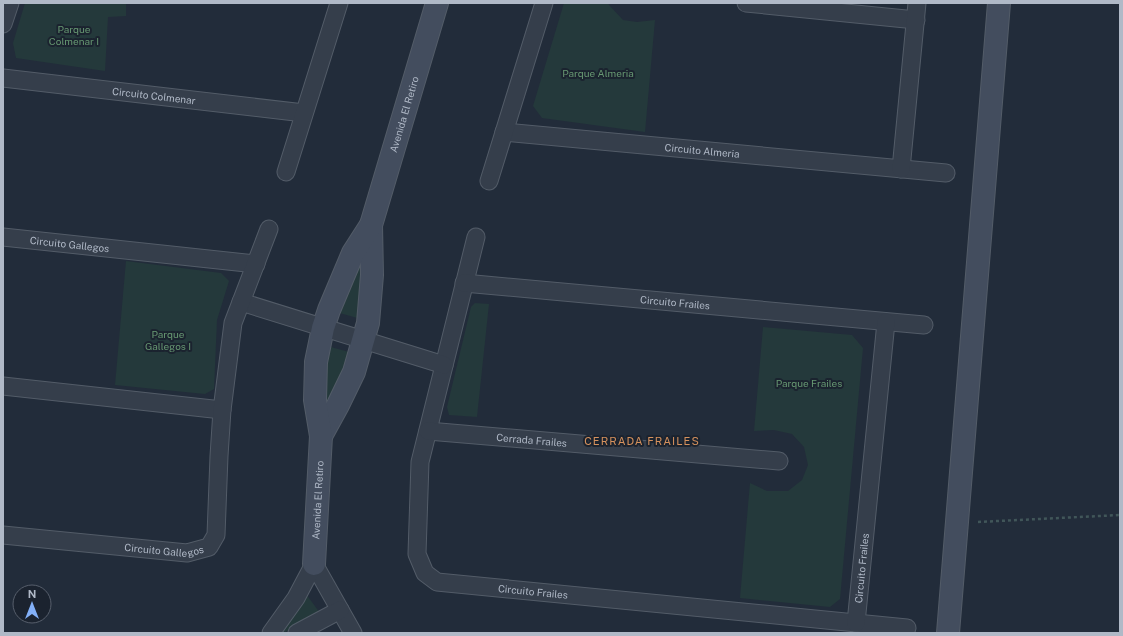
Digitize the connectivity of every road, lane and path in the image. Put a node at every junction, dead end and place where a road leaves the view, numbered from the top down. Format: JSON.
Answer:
{"nodes":[{"id":1,"x":10,"y":3,"type":"edge"},
{"id":2,"x":339,"y":3,"type":"edge"},
{"id":3,"x":437,"y":3,"type":"edge"},
{"id":4,"x":544,"y":3,"type":"edge"},
{"id":5,"x":746,"y":3,"type":"edge"},
{"id":6,"x":999,"y":3,"type":"edge"},
{"id":7,"x":916,"y":11,"type":"edge"},
{"id":8,"x":3,"y":24,"type":"edge"},
{"id":9,"x":3,"y":78,"type":"edge"},
{"id":10,"x":304,"y":114,"type":"junction"},
{"id":11,"x":504,"y":132,"type":"junction"},
{"id":12,"x":901,"y":169,"type":"junction"},
{"id":13,"x":286,"y":172,"type":"dead end"},
{"id":14,"x":946,"y":173,"type":"dead end"},
{"id":15,"x":489,"y":181,"type":"dead end"},
{"id":16,"x":371,"y":225,"type":"junction"},
{"id":17,"x":269,"y":229,"type":"dead end"},
{"id":18,"x":3,"y":236,"type":"edge"},
{"id":19,"x":476,"y":236,"type":"dead end"},
{"id":20,"x":256,"y":264,"type":"junction"},
{"id":21,"x":464,"y":283,"type":"junction"},
{"id":22,"x":241,"y":302,"type":"junction"},
{"id":23,"x":886,"y":322,"type":"junction"},
{"id":24,"x":924,"y":325,"type":"dead end"},
{"id":25,"x":324,"y":328,"type":"junction"},
{"id":26,"x":363,"y":340,"type":"junction"},
{"id":27,"x":444,"y":365,"type":"junction"},
{"id":28,"x":3,"y":386,"type":"edge"},
{"id":29,"x":222,"y":410,"type":"junction"},
{"id":30,"x":428,"y":431,"type":"junction"},
{"id":31,"x":321,"y":436,"type":"junction"},
{"id":32,"x":779,"y":461,"type":"dead end"},
{"id":33,"x":1120,"y":515,"type":"edge"},
{"id":34,"x":957,"y":523,"type":"junction"},
{"id":35,"x":3,"y":536,"type":"edge"},
{"id":36,"x":314,"y":564,"type":"junction"},
{"id":37,"x":340,"y":610,"type":"junction"},
{"id":38,"x":856,"y":623,"type":"junction"},
{"id":39,"x":906,"y":628,"type":"dead end"},
{"id":40,"x":272,"y":633,"type":"edge"},
{"id":41,"x":297,"y":633,"type":"edge"},
{"id":42,"x":353,"y":633,"type":"edge"},
{"id":43,"x":948,"y":633,"type":"edge"}],
"edges":[{"from":1,"to":8,"type":"street"},
{"from":2,"to":10,"type":"street"},
{"from":3,"to":16,"type":"street","name":"Avenida El Retiro"},
{"from":4,"to":11,"type":"street"},
{"from":5,"to":7,"type":"street"},
{"from":6,"to":34,"type":"street"},
{"from":7,"to":12,"type":"street"},
{"from":9,"to":10,"type":"street","name":"Circuito Colmenar"},
{"from":10,"to":13,"type":"street"},
{"from":11,"to":12,"type":"street","name":"Circuito Almeria"},
{"from":11,"to":15,"type":"street"},
{"from":12,"to":14,"type":"street","name":"Circuito Almeria"},
{"from":16,"to":25,"type":"street","name":"Avenida El Retiro"},
{"from":16,"to":26,"type":"street","name":"Avenida El Retiro"},
{"from":17,"to":20,"type":"street","name":"Circuito Gallegos"},
{"from":18,"to":20,"type":"street","name":"Circuito Gallegos"},
{"from":19,"to":21,"type":"street","name":"Circuito Frailes"},
{"from":20,"to":22,"type":"street","name":"Circuito Gallegos"},
{"from":21,"to":23,"type":"street","name":"Circuito Frailes"},
{"from":21,"to":27,"type":"street","name":"Circuito Frailes"},
{"from":22,"to":25,"type":"street"},
{"from":22,"to":29,"type":"street","name":"Circuito Gallegos"},
{"from":23,"to":24,"type":"street","name":"Circuito Frailes"},
{"from":23,"to":38,"type":"street","name":"Circuito Frailes"},
{"from":25,"to":26,"type":"street"},
{"from":25,"to":31,"type":"street","name":"Avenida El Retiro"},
{"from":26,"to":27,"type":"street"},
{"from":26,"to":31,"type":"street","name":"Avenida El Retiro"},
{"from":27,"to":30,"type":"street","name":"Circuito Frailes"},
{"from":28,"to":29,"type":"street"},
{"from":29,"to":35,"type":"street","name":"Circuito Gallegos"},
{"from":30,"to":32,"type":"street","name":"Cerrada Frailes"},
{"from":30,"to":38,"type":"street","name":"Circuito Frailes"},
{"from":31,"to":36,"type":"street","name":"Avenida El Retiro"},
{"from":33,"to":34,"type":"path"},
{"from":34,"to":43,"type":"street"},
{"from":36,"to":37,"type":"street"},
{"from":36,"to":40,"type":"street"},
{"from":37,"to":41,"type":"street"},
{"from":37,"to":42,"type":"street"},
{"from":38,"to":39,"type":"street","name":"Circuito Frailes"}]}
